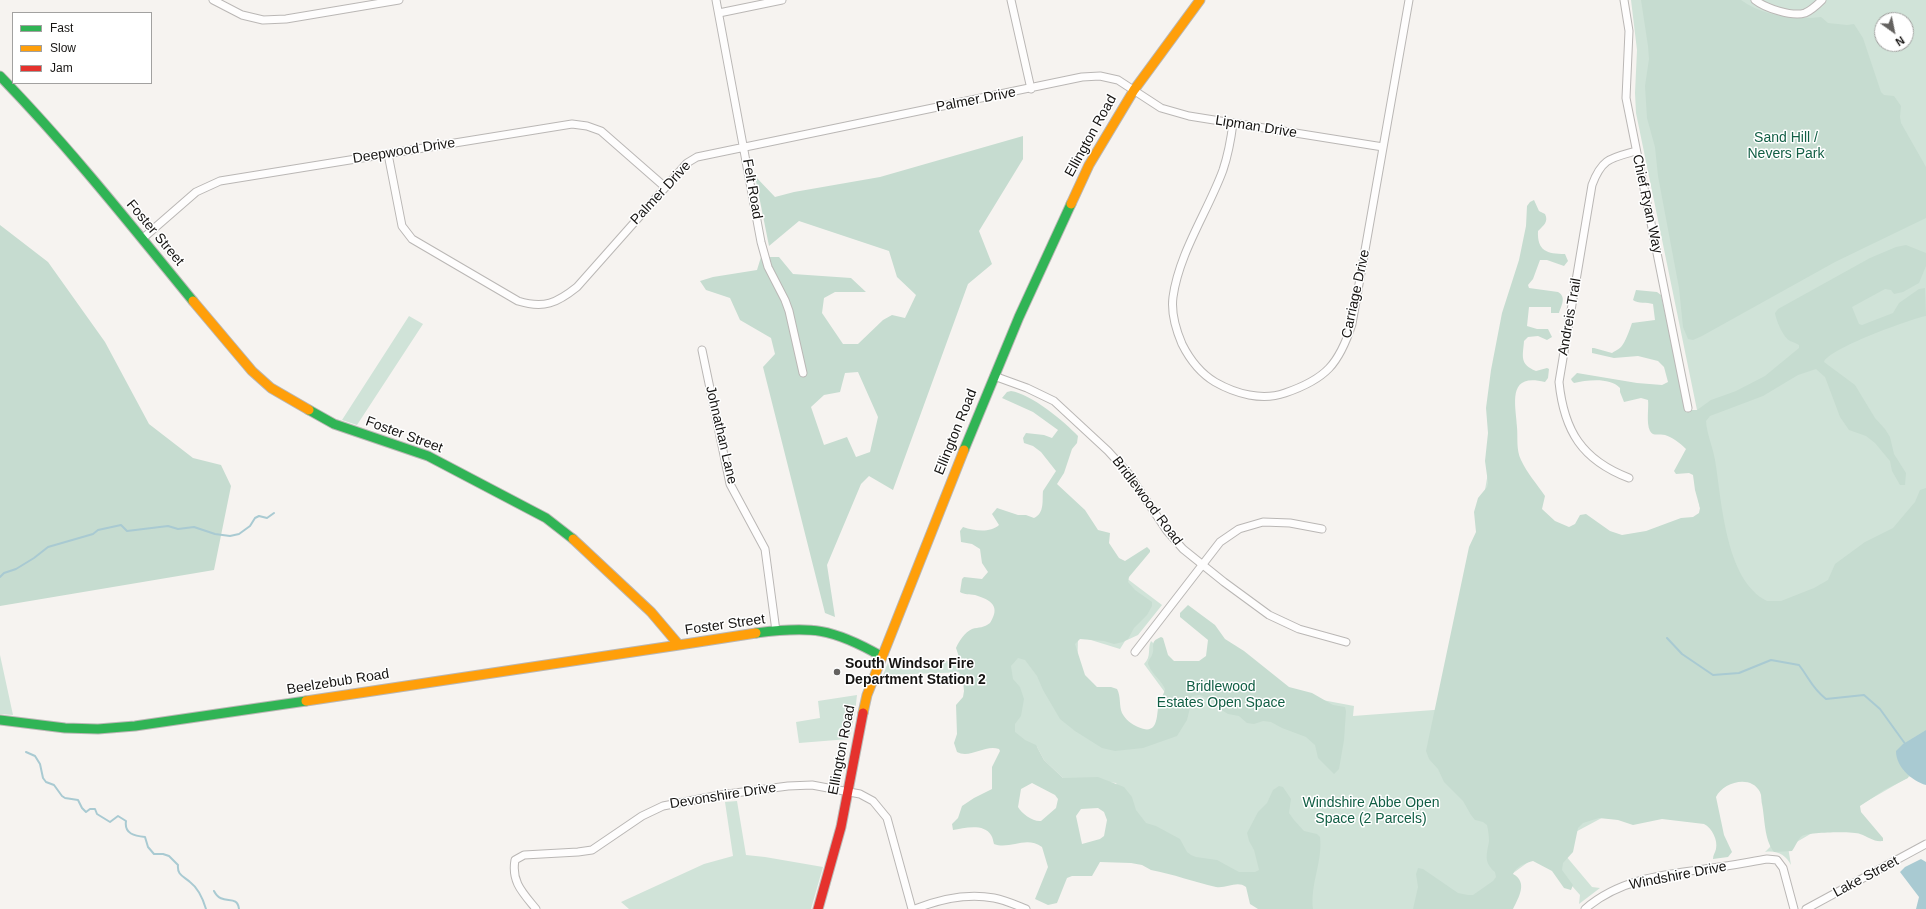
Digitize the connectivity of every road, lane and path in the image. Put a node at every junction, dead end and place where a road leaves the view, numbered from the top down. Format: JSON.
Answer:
{"nodes":[{"id":1,"x":213,"y":0,"type":"edge"},
{"id":2,"x":399,"y":0,"type":"edge"},
{"id":3,"x":716,"y":0,"type":"edge"},
{"id":4,"x":782,"y":0,"type":"edge"},
{"id":5,"x":1011,"y":0,"type":"edge"},
{"id":6,"x":1200,"y":0,"type":"edge"},
{"id":7,"x":1409,"y":0,"type":"edge"},
{"id":8,"x":1624,"y":0,"type":"edge"},
{"id":9,"x":1755,"y":0,"type":"edge"},
{"id":10,"x":1822,"y":0,"type":"edge"},
{"id":11,"x":719,"y":13,"type":"junction"},
{"id":12,"x":0,"y":76,"type":"edge"},
{"id":13,"x":1031,"y":89,"type":"junction"},
{"id":14,"x":1134,"y":90,"type":"junction"},
{"id":15,"x":1233,"y":123,"type":"junction"},
{"id":16,"x":744,"y":147,"type":"junction"},
{"id":17,"x":1383,"y":147,"type":"junction"},
{"id":18,"x":1636,"y":151,"type":"junction"},
{"id":19,"x":388,"y":154,"type":"junction"},
{"id":20,"x":665,"y":187,"type":"junction"},
{"id":21,"x":142,"y":238,"type":"junction"},
{"id":22,"x":702,"y":350,"type":"dead end"},
{"id":23,"x":803,"y":373,"type":"dead end"},
{"id":24,"x":994,"y":376,"type":"junction"},
{"id":25,"x":1688,"y":408,"type":"dead end"},
{"id":26,"x":1629,"y":478,"type":"dead end"},
{"id":27,"x":1322,"y":530,"type":"dead end"},
{"id":28,"x":1201,"y":564,"type":"junction"},
{"id":29,"x":776,"y":632,"type":"junction"},
{"id":30,"x":1346,"y":642,"type":"dead end"},
{"id":31,"x":679,"y":645,"type":"junction"},
{"id":32,"x":1135,"y":652,"type":"dead end"},
{"id":33,"x":882,"y":656,"type":"junction"},
{"id":34,"x":0,"y":720,"type":"edge"},
{"id":35,"x":848,"y":791,"type":"junction"},
{"id":36,"x":1926,"y":844,"type":"edge"},
{"id":37,"x":536,"y":909,"type":"edge"},
{"id":38,"x":818,"y":909,"type":"edge"},
{"id":39,"x":914,"y":909,"type":"edge"},
{"id":40,"x":1026,"y":909,"type":"edge"},
{"id":41,"x":1585,"y":909,"type":"edge"},
{"id":42,"x":1794,"y":909,"type":"edge"},
{"id":43,"x":1806,"y":909,"type":"edge"}],
"edges":[{"from":1,"to":2,"type":"street"},
{"from":3,"to":11,"type":"street","name":"Felt Road"},
{"from":4,"to":11,"type":"street"},
{"from":5,"to":13,"type":"street"},
{"from":6,"to":14,"type":"street","name":"Ellington Road"},
{"from":7,"to":17,"type":"street","name":"Carriage Drive"},
{"from":8,"to":18,"type":"street","name":"Chief Ryan Way"},
{"from":9,"to":10,"type":"street"},
{"from":11,"to":16,"type":"street","name":"Felt Road"},
{"from":12,"to":21,"type":"street","name":"Foster Street"},
{"from":13,"to":14,"type":"street","name":"Palmer Drive"},
{"from":13,"to":16,"type":"street","name":"Palmer Drive"},
{"from":14,"to":15,"type":"street","name":"Lipman Drive"},
{"from":14,"to":24,"type":"street","name":"Ellington Road"},
{"from":15,"to":17,"type":"street","name":"Lipman Drive"},
{"from":15,"to":17,"type":"street","name":"Carriage Drive"},
{"from":16,"to":20,"type":"street","name":"Palmer Drive"},
{"from":16,"to":23,"type":"street","name":"Felt Road"},
{"from":18,"to":25,"type":"street","name":"Chief Ryan Way"},
{"from":18,"to":26,"type":"street","name":"Andreis Trail"},
{"from":19,"to":20,"type":"street","name":"Deepwood Drive"},
{"from":19,"to":20,"type":"street","name":"Palmer Drive"},
{"from":19,"to":21,"type":"street","name":"Deepwood Drive"},
{"from":21,"to":31,"type":"street","name":"Foster Street"},
{"from":22,"to":29,"type":"street","name":"Johnathan Lane"},
{"from":24,"to":28,"type":"street","name":"Bridlewood Road"},
{"from":24,"to":33,"type":"street","name":"Ellington Road"},
{"from":27,"to":28,"type":"street"},
{"from":28,"to":30,"type":"street","name":"Bridlewood Road"},
{"from":28,"to":32,"type":"street"},
{"from":29,"to":31,"type":"street","name":"Foster Street"},
{"from":29,"to":33,"type":"street","name":"Foster Street"},
{"from":31,"to":34,"type":"street","name":"Beelzebub Road"},
{"from":33,"to":35,"type":"street","name":"Ellington Road"},
{"from":35,"to":37,"type":"street","name":"Devonshire Drive"},
{"from":35,"to":38,"type":"street","name":"Ellington Road"},
{"from":35,"to":39,"type":"street","name":"Devonshire Drive"},
{"from":36,"to":43,"type":"street","name":"Lake Street"},
{"from":39,"to":40,"type":"street"},
{"from":41,"to":42,"type":"street","name":"Windshire Drive"}]}
